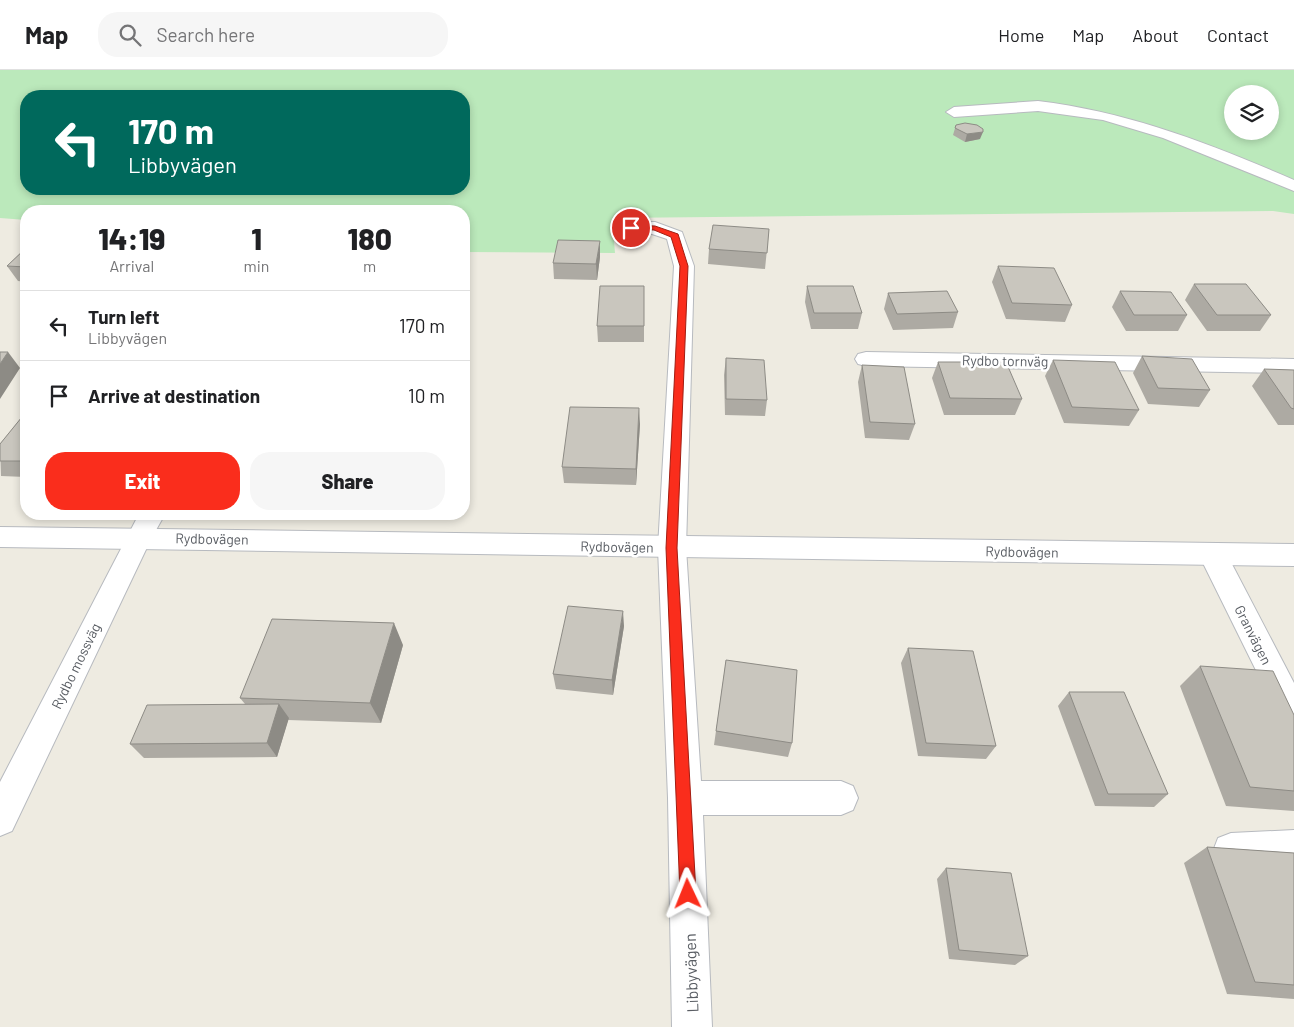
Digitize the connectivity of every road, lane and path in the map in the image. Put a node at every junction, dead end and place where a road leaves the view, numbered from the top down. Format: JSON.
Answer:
{"nodes":[{"id":1,"x":954,"y":112,"type":"dead end"},
{"id":2,"x":1294,"y":186,"type":"edge"},
{"id":3,"x":631,"y":228,"type":"dead end"},
{"id":4,"x":866,"y":359,"type":"dead end"},
{"id":5,"x":1294,"y":366,"type":"edge"},
{"id":6,"x":145,"y":526,"type":"edge"},
{"id":7,"x":0,"y":537,"type":"edge"},
{"id":8,"x":672,"y":548,"type":"junction"},
{"id":9,"x":1213,"y":555,"type":"junction"},
{"id":10,"x":1294,"y":555,"type":"edge"},
{"id":11,"x":1294,"y":715,"type":"edge"},
{"id":12,"x":685,"y":798,"type":"junction"},
{"id":13,"x":841,"y":798,"type":"dead end"},
{"id":14,"x":4,"y":806,"type":"edge"},
{"id":15,"x":1294,"y":848,"type":"edge"},
{"id":16,"x":1231,"y":851,"type":"edge"},
{"id":17,"x":692,"y":1027,"type":"edge"}],
"edges":[{"from":1,"to":2,"type":"street"},
{"from":3,"to":8,"type":"street","name":"Libbyvägen"},
{"from":4,"to":5,"type":"street","name":"Rydbo tornväg"},
{"from":6,"to":7,"type":"street","name":"Rydbovägen"},
{"from":6,"to":8,"type":"street","name":"Rydbovägen"},
{"from":6,"to":14,"type":"street","name":"Rydbo mossväg"},
{"from":8,"to":9,"type":"street","name":"Rydbovägen"},
{"from":8,"to":12,"type":"street","name":"Libbyvägen"},
{"from":9,"to":10,"type":"street","name":"Rydbovägen"},
{"from":9,"to":11,"type":"street","name":"Granvägen"},
{"from":12,"to":13,"type":"street"},
{"from":12,"to":17,"type":"street","name":"Libbyvägen"},
{"from":15,"to":16,"type":"street"}]}
